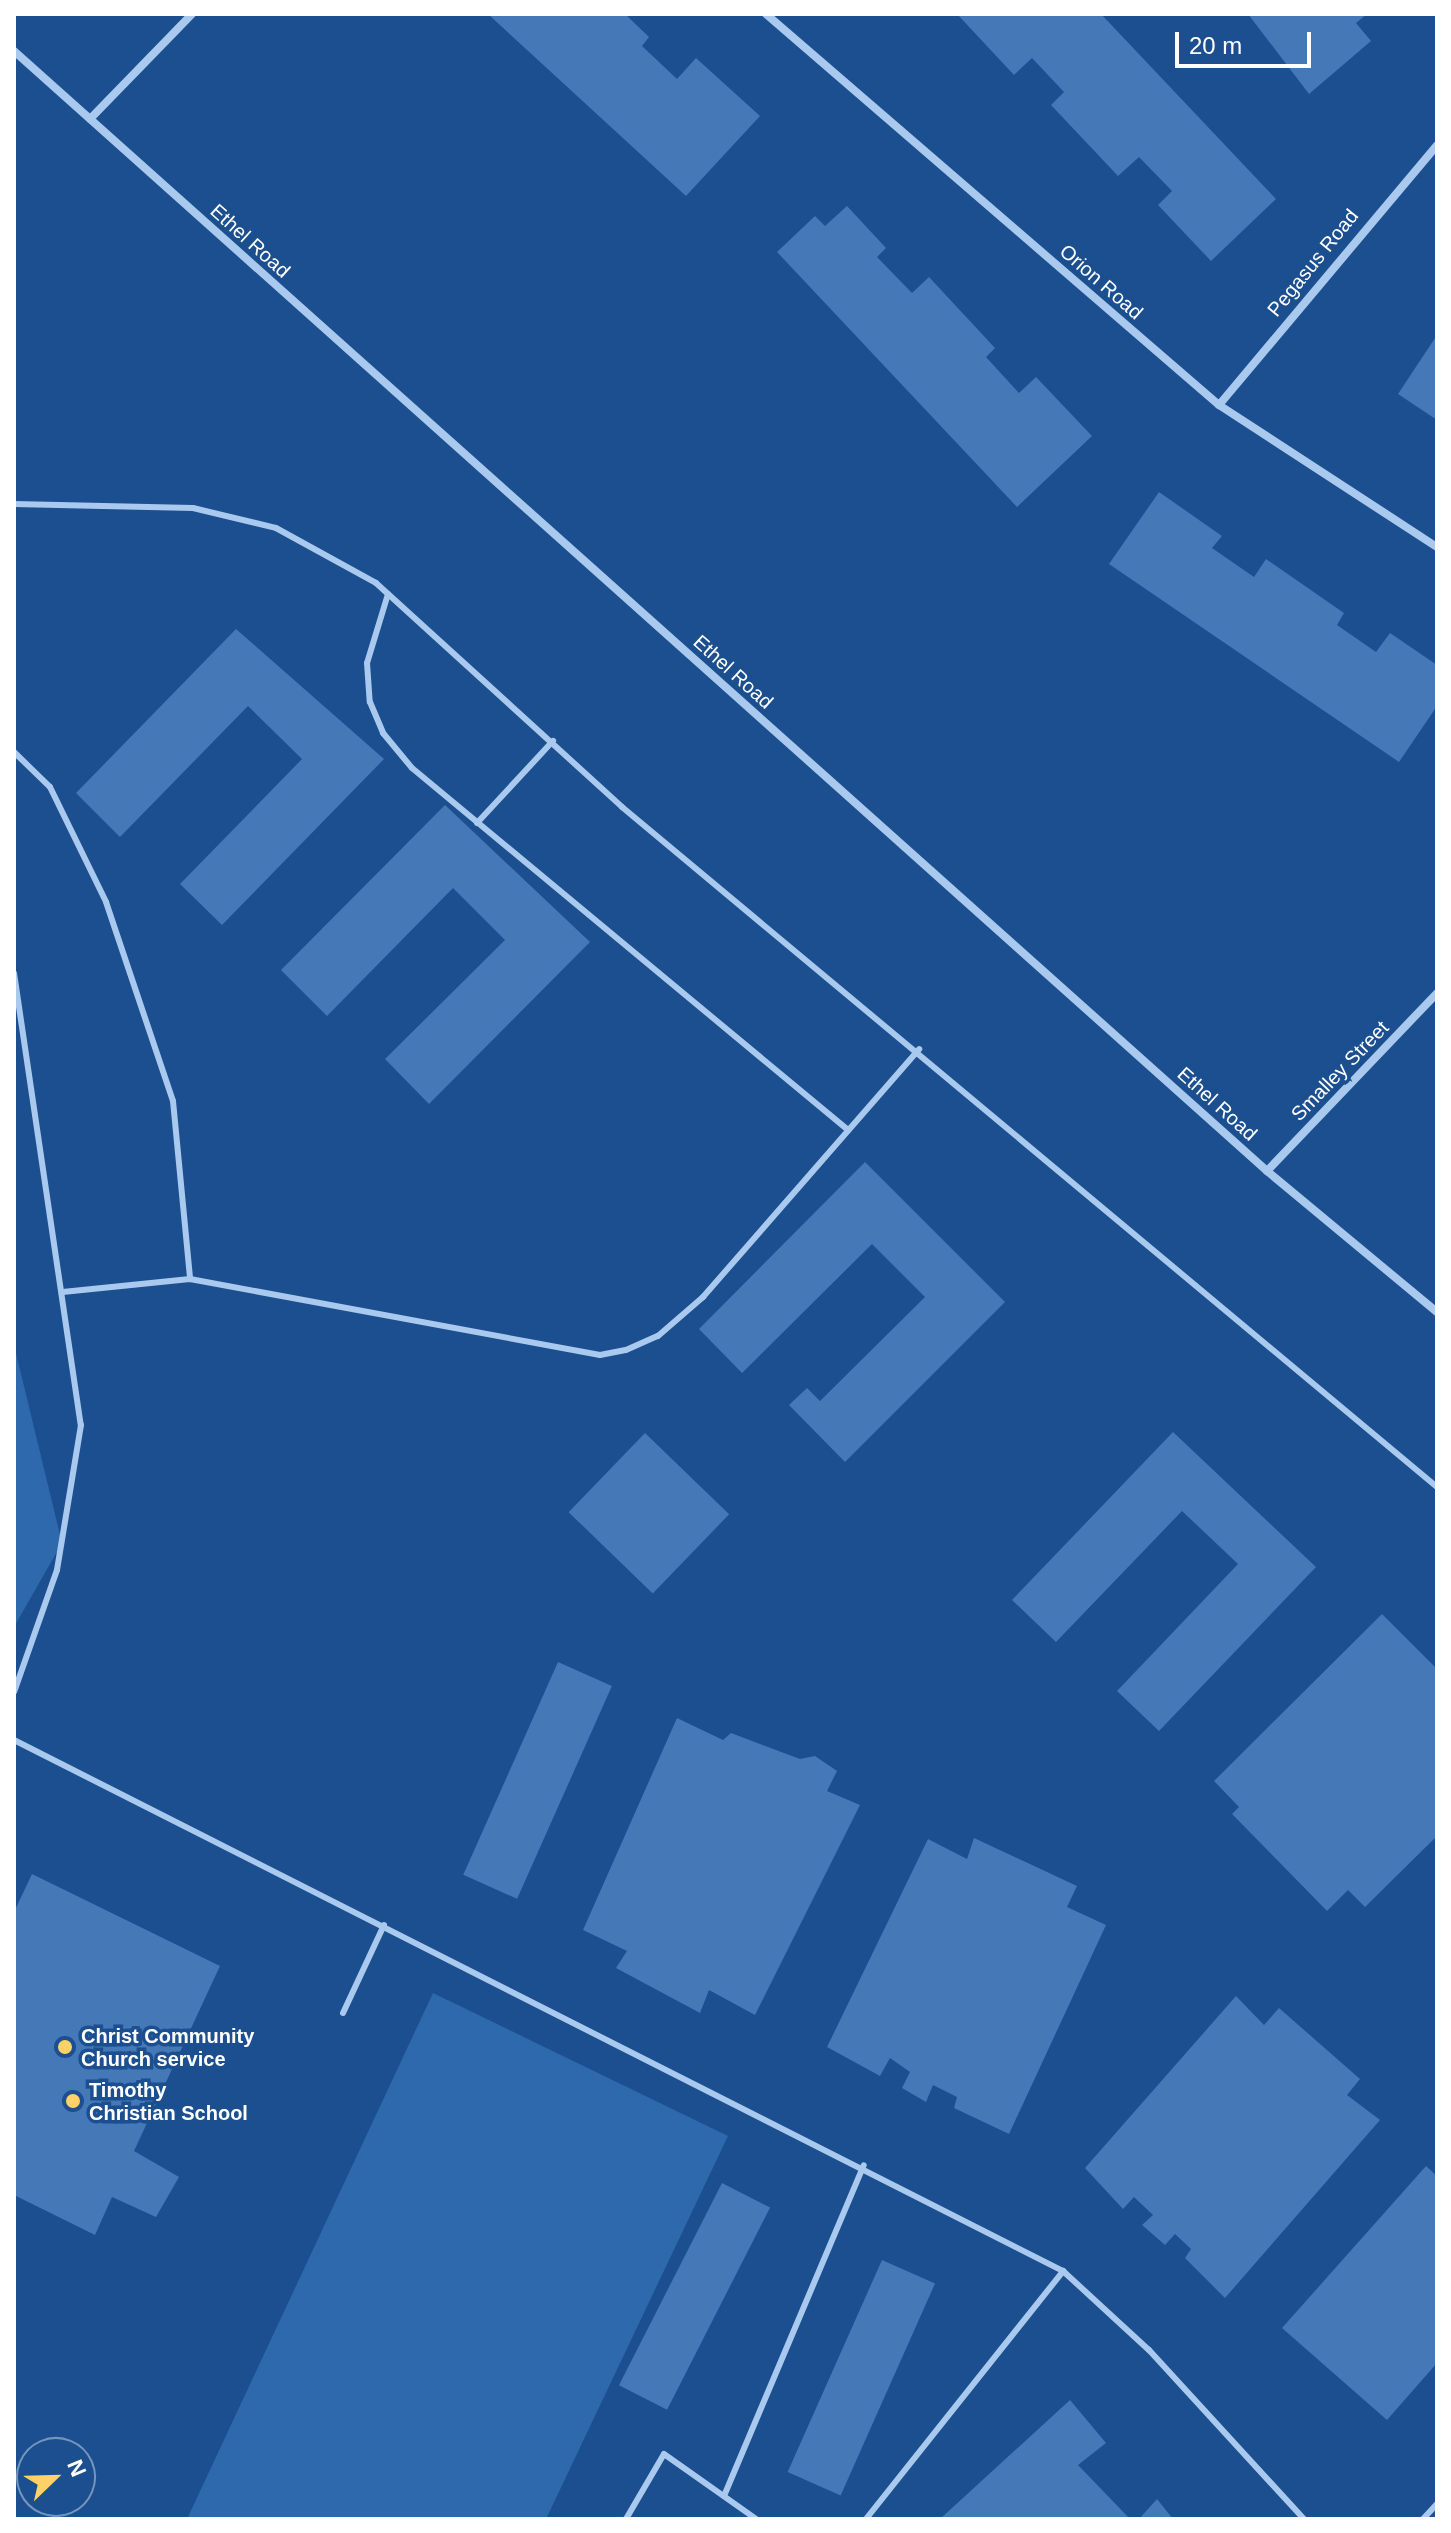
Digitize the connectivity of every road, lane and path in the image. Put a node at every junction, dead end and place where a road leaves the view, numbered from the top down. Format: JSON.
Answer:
{"nodes":[{"id":1,"x":192,"y":14,"type":"edge"},
{"id":2,"x":766,"y":14,"type":"edge"},
{"id":3,"x":14,"y":51,"type":"edge"},
{"id":4,"x":90,"y":119,"type":"junction"},
{"id":5,"x":1437,"y":145,"type":"edge"},
{"id":6,"x":1219,"y":405,"type":"junction"},
{"id":7,"x":14,"y":504,"type":"edge"},
{"id":8,"x":1437,"y":547,"type":"edge"},
{"id":9,"x":388,"y":594,"type":"junction"},
{"id":10,"x":553,"y":741,"type":"junction"},
{"id":11,"x":14,"y":752,"type":"edge"},
{"id":12,"x":477,"y":823,"type":"junction"},
{"id":13,"x":14,"y":973,"type":"edge"},
{"id":14,"x":1437,"y":993,"type":"edge"},
{"id":15,"x":919,"y":1049,"type":"junction"},
{"id":16,"x":848,"y":1130,"type":"junction"},
{"id":17,"x":1267,"y":1171,"type":"junction"},
{"id":18,"x":190,"y":1279,"type":"junction"},
{"id":19,"x":63,"y":1292,"type":"junction"},
{"id":20,"x":1437,"y":1312,"type":"edge"},
{"id":21,"x":1437,"y":1487,"type":"edge"},
{"id":22,"x":14,"y":1692,"type":"edge"},
{"id":23,"x":14,"y":1740,"type":"edge"},
{"id":24,"x":384,"y":1925,"type":"junction"},
{"id":25,"x":343,"y":2013,"type":"dead end"},
{"id":26,"x":864,"y":2165,"type":"junction"},
{"id":27,"x":1063,"y":2271,"type":"junction"},
{"id":28,"x":724,"y":2496,"type":"junction"},
{"id":29,"x":1437,"y":2504,"type":"edge"},
{"id":30,"x":626,"y":2519,"type":"edge"},
{"id":31,"x":756,"y":2519,"type":"edge"},
{"id":32,"x":866,"y":2519,"type":"edge"},
{"id":33,"x":1304,"y":2519,"type":"edge"},
{"id":34,"x":1423,"y":2519,"type":"edge"}],
"edges":[{"from":1,"to":4,"type":"street"},
{"from":2,"to":6,"type":"street","name":"Orion Road"},
{"from":3,"to":4,"type":"street","name":"Ethel Road"},
{"from":4,"to":17,"type":"street","name":"Ethel Road"},
{"from":5,"to":6,"type":"street","name":"Pegasus Road"},
{"from":6,"to":8,"type":"street","name":"Orion Road"},
{"from":7,"to":9,"type":"lane"},
{"from":9,"to":10,"type":"lane"},
{"from":9,"to":12,"type":"lane"},
{"from":10,"to":12,"type":"lane"},
{"from":10,"to":15,"type":"lane"},
{"from":11,"to":18,"type":"lane"},
{"from":12,"to":16,"type":"lane"},
{"from":13,"to":19,"type":"lane"},
{"from":14,"to":17,"type":"street","name":"Smalley Street"},
{"from":15,"to":16,"type":"lane"},
{"from":15,"to":21,"type":"lane"},
{"from":16,"to":18,"type":"lane"},
{"from":17,"to":20,"type":"street","name":"Ethel Road"},
{"from":18,"to":19,"type":"lane"},
{"from":19,"to":22,"type":"lane"},
{"from":23,"to":24,"type":"lane"},
{"from":24,"to":25,"type":"lane"},
{"from":24,"to":26,"type":"lane"},
{"from":26,"to":27,"type":"lane"},
{"from":26,"to":28,"type":"lane"},
{"from":27,"to":32,"type":"lane"},
{"from":27,"to":33,"type":"lane"},
{"from":28,"to":30,"type":"lane"},
{"from":28,"to":31,"type":"lane"},
{"from":29,"to":34,"type":"lane"}]}
